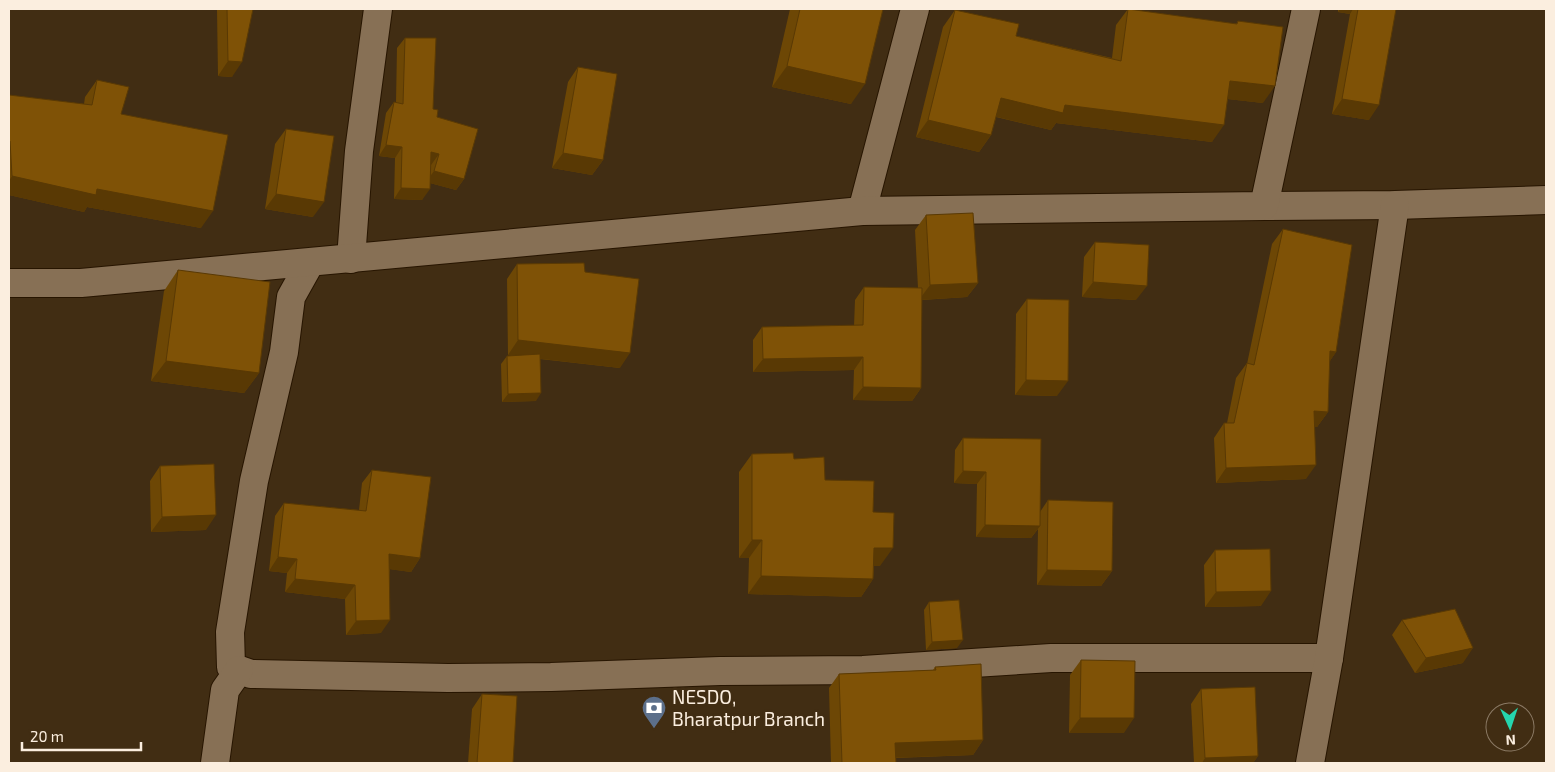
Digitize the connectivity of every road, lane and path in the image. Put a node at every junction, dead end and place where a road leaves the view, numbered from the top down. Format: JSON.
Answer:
{"nodes":[{"id":1,"x":378,"y":9,"type":"edge"},
{"id":2,"x":915,"y":9,"type":"edge"},
{"id":3,"x":1306,"y":9,"type":"edge"},
{"id":4,"x":1546,"y":200,"type":"edge"},
{"id":5,"x":1395,"y":205,"type":"junction"},
{"id":6,"x":1264,"y":206,"type":"junction"},
{"id":7,"x":862,"y":211,"type":"junction"},
{"id":8,"x":350,"y":259,"type":"junction"},
{"id":9,"x":310,"y":263,"type":"junction"},
{"id":10,"x":9,"y":283,"type":"edge"},
{"id":11,"x":1329,"y":658,"type":"junction"},
{"id":12,"x":239,"y":670,"type":"junction"},
{"id":13,"x":215,"y":763,"type":"edge"},
{"id":14,"x":1310,"y":763,"type":"edge"}],
"edges":[{"from":1,"to":8,"type":"street"},
{"from":2,"to":7,"type":"street"},
{"from":3,"to":6,"type":"street"},
{"from":4,"to":5,"type":"street"},
{"from":5,"to":6,"type":"street"},
{"from":5,"to":11,"type":"street"},
{"from":6,"to":7,"type":"street"},
{"from":7,"to":8,"type":"street"},
{"from":8,"to":9,"type":"street"},
{"from":9,"to":10,"type":"street"},
{"from":9,"to":12,"type":"street"},
{"from":11,"to":12,"type":"street"},
{"from":11,"to":14,"type":"street"},
{"from":12,"to":13,"type":"street"}]}
